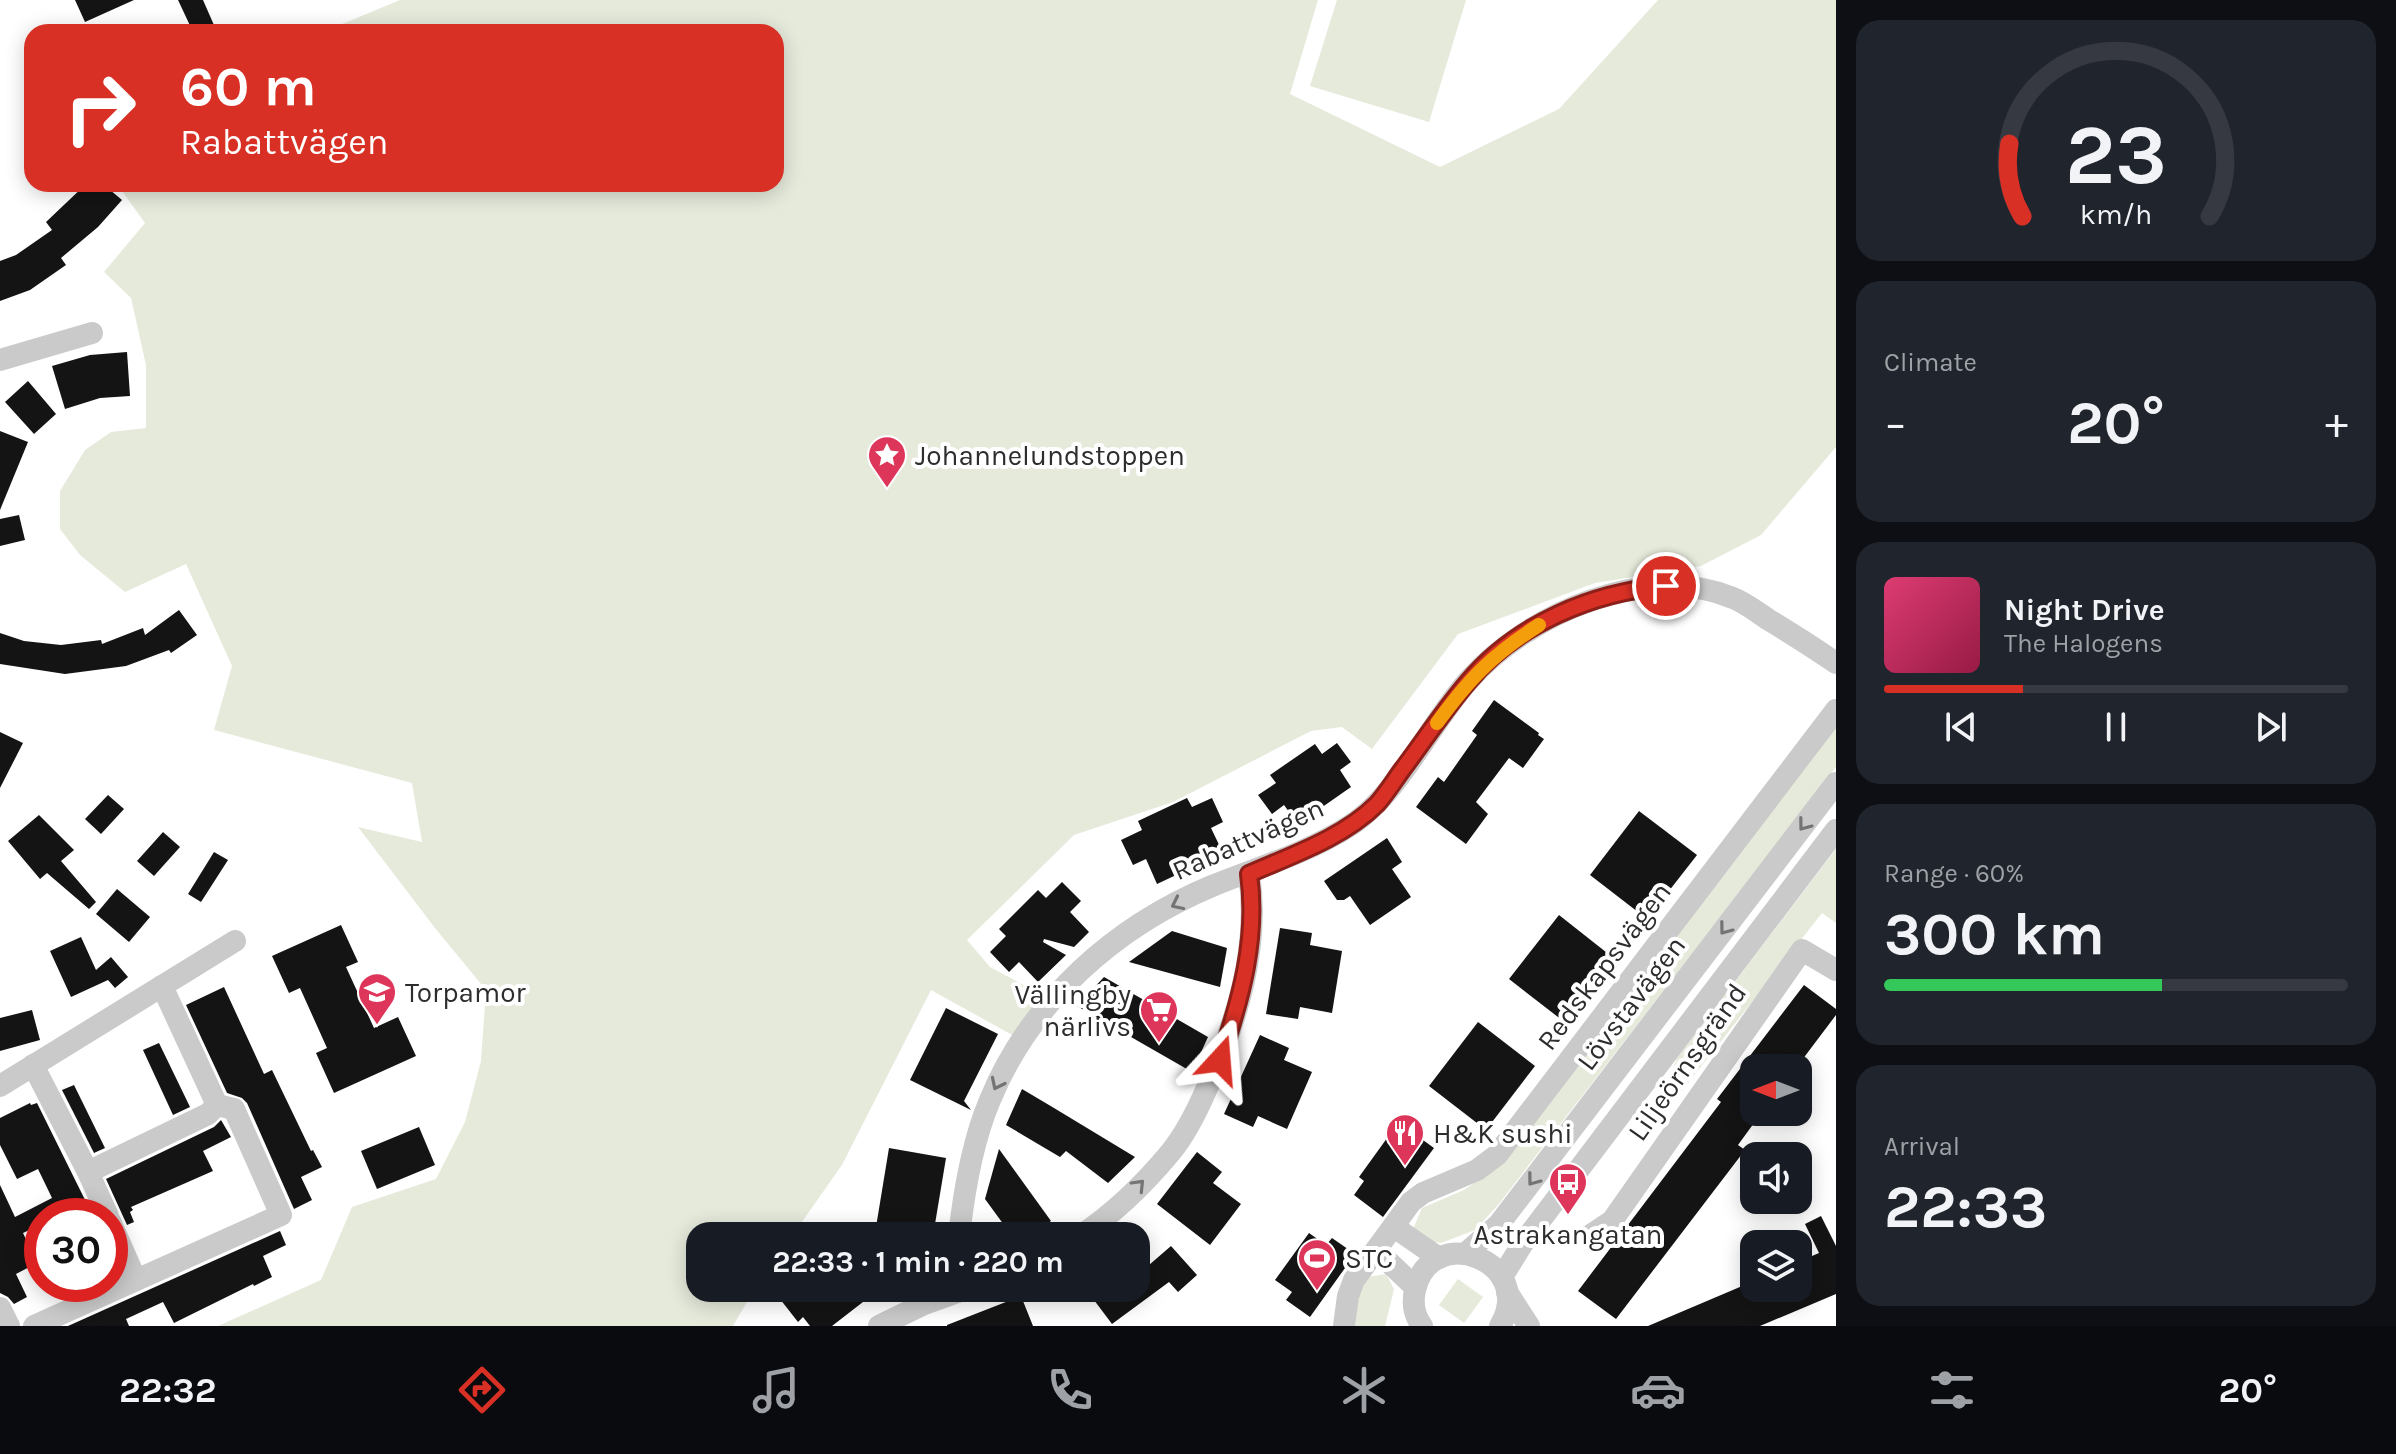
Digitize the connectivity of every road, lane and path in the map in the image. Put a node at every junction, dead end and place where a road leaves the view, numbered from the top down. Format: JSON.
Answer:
{"nodes":[{"id":1,"x":92,"y":333,"type":"dead end"},
{"id":2,"x":0,"y":360,"type":"edge"},
{"id":3,"x":1836,"y":663,"type":"edge"},
{"id":4,"x":1836,"y":710,"type":"edge"},
{"id":5,"x":1836,"y":783,"type":"edge"},
{"id":6,"x":1836,"y":830,"type":"edge"},
{"id":7,"x":1249,"y":874,"type":"junction"},
{"id":8,"x":235,"y":941,"type":"dead end"},
{"id":9,"x":1836,"y":970,"type":"edge"},
{"id":10,"x":162,"y":986,"type":"junction"},
{"id":11,"x":33,"y":1065,"type":"junction"},
{"id":12,"x":0,"y":1086,"type":"edge"},
{"id":13,"x":217,"y":1105,"type":"junction"},
{"id":14,"x":88,"y":1172,"type":"junction"},
{"id":15,"x":100,"y":1198,"type":"edge"},
{"id":16,"x":961,"y":1222,"type":"edge"},
{"id":17,"x":1097,"y":1222,"type":"edge"},
{"id":18,"x":1394,"y":1227,"type":"junction"},
{"id":19,"x":1591,"y":1235,"type":"dead end"},
{"id":20,"x":1376,"y":1250,"type":"junction"},
{"id":21,"x":1466,"y":1253,"type":"junction"},
{"id":22,"x":1439,"y":1258,"type":"junction"},
{"id":23,"x":128,"y":1262,"type":"edge"},
{"id":24,"x":136,"y":1280,"type":"junction"},
{"id":25,"x":1504,"y":1284,"type":"junction"},
{"id":26,"x":1415,"y":1287,"type":"junction"},
{"id":27,"x":930,"y":1302,"type":"edge"},
{"id":28,"x":0,"y":1308,"type":"edge"},
{"id":29,"x":1418,"y":1324,"type":"edge"},
{"id":30,"x":9,"y":1326,"type":"edge"},
{"id":31,"x":34,"y":1326,"type":"edge"},
{"id":32,"x":879,"y":1326,"type":"edge"},
{"id":33,"x":1344,"y":1326,"type":"edge"},
{"id":34,"x":1500,"y":1326,"type":"edge"},
{"id":35,"x":1529,"y":1326,"type":"edge"}],
"edges":[{"from":1,"to":2,"type":"street"},
{"from":3,"to":7,"type":"street","name":"Rabattvägen"},
{"from":4,"to":18,"type":"street","name":"Redskapsvägen"},
{"from":5,"to":21,"type":"street","name":"Lövstavägen","one_way":true},
{"from":6,"to":25,"type":"street"},
{"from":7,"to":16,"type":"street","name":"Rabattvägen","one_way":true},
{"from":17,"to":7,"type":"street","one_way":true},
{"from":8,"to":10,"type":"street"},
{"from":9,"to":19,"type":"street","name":"Liljeörnsgränd"},
{"from":10,"to":11,"type":"street"},
{"from":10,"to":13,"type":"street"},
{"from":11,"to":12,"type":"street"},
{"from":11,"to":14,"type":"street"},
{"from":13,"to":14,"type":"street"},
{"from":13,"to":24,"type":"street"},
{"from":14,"to":15,"type":"street"},
{"from":18,"to":20,"type":"street","name":"Redskapsvägen"},
{"from":18,"to":22,"type":"street"},
{"from":20,"to":26,"type":"street"},
{"from":20,"to":33,"type":"street","name":"Redskapsvägen"},
{"from":21,"to":22,"type":"street"},
{"from":21,"to":25,"type":"street"},
{"from":22,"to":26,"type":"street"},
{"from":23,"to":24,"type":"street"},
{"from":24,"to":31,"type":"street"},
{"from":25,"to":34,"type":"street"},
{"from":25,"to":35,"type":"street"},
{"from":26,"to":29,"type":"street"},
{"from":27,"to":32,"type":"street"},
{"from":28,"to":30,"type":"street"}]}
